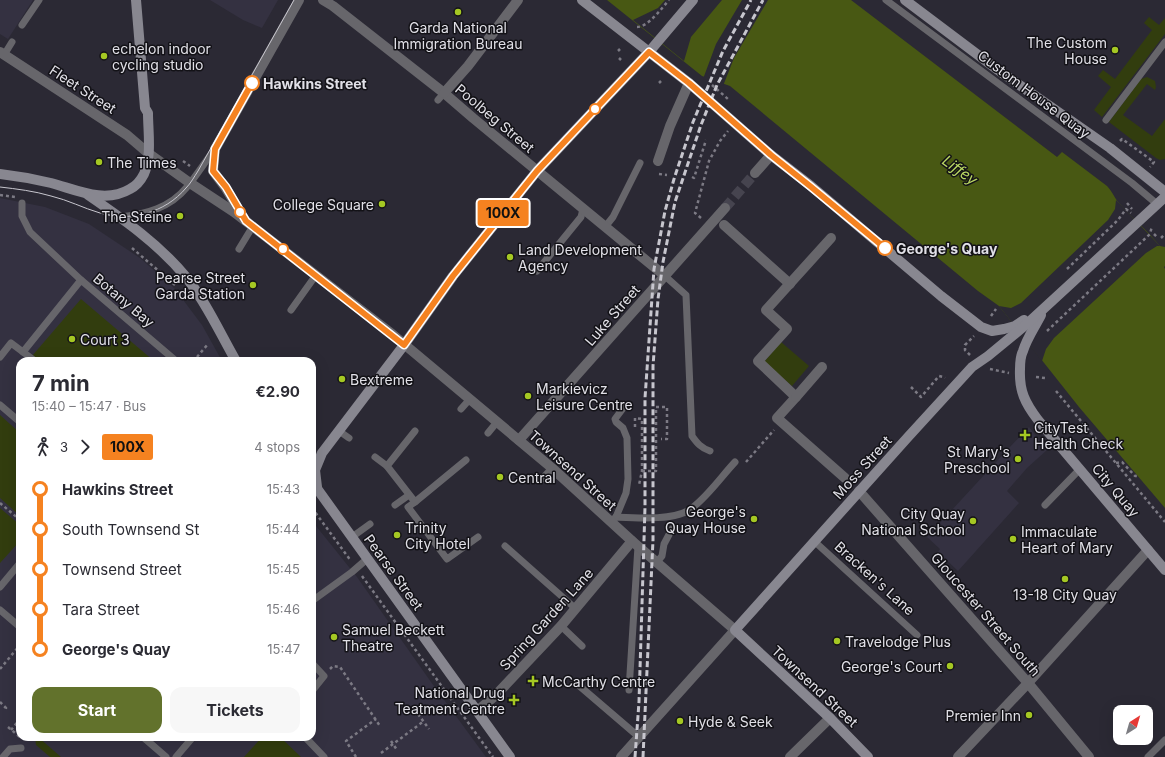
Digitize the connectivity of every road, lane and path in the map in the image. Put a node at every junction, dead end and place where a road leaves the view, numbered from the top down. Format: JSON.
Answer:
{"nodes":[{"id":1,"x":39,"y":0,"type":"edge"},
{"id":2,"x":136,"y":0,"type":"edge"},
{"id":3,"x":299,"y":0,"type":"edge"},
{"id":4,"x":323,"y":0,"type":"edge"},
{"id":5,"x":518,"y":0,"type":"edge"},
{"id":6,"x":582,"y":0,"type":"edge"},
{"id":7,"x":669,"y":0,"type":"edge"},
{"id":8,"x":693,"y":0,"type":"edge"},
{"id":9,"x":886,"y":0,"type":"edge"},
{"id":10,"x":905,"y":0,"type":"edge"},
{"id":11,"x":22,"y":25,"type":"dead end"},
{"id":12,"x":640,"y":27,"type":"dead end"},
{"id":13,"x":12,"y":42,"type":"dead end"},
{"id":14,"x":1165,"y":42,"type":"edge"},
{"id":15,"x":649,"y":52,"type":"junction"},
{"id":16,"x":2,"y":53,"type":"edge"},
{"id":17,"x":707,"y":81,"type":"dead end"},
{"id":18,"x":689,"y":83,"type":"junction"},
{"id":19,"x":441,"y":96,"type":"junction"},
{"id":20,"x":728,"y":99,"type":"dead end"},
{"id":21,"x":1106,"y":120,"type":"dead end"},
{"id":22,"x":735,"y":123,"type":"junction"},
{"id":23,"x":1122,"y":139,"type":"dead end"},
{"id":24,"x":706,"y":140,"type":"dead end"},
{"id":25,"x":215,"y":149,"type":"junction"},
{"id":26,"x":148,"y":153,"type":"junction"},
{"id":27,"x":771,"y":155,"type":"junction"},
{"id":28,"x":183,"y":161,"type":"dead end"},
{"id":29,"x":658,"y":161,"type":"dead end"},
{"id":30,"x":640,"y":163,"type":"dead end"},
{"id":31,"x":1152,"y":165,"type":"dead end"},
{"id":32,"x":190,"y":166,"type":"dead end"},
{"id":33,"x":537,"y":171,"type":"junction"},
{"id":34,"x":755,"y":173,"type":"tunnel mouth"},
{"id":35,"x":0,"y":174,"type":"edge"},
{"id":36,"x":692,"y":177,"type":"dead end"},
{"id":37,"x":190,"y":183,"type":"junction"},
{"id":38,"x":1165,"y":192,"type":"edge"},
{"id":39,"x":86,"y":194,"type":"junction"},
{"id":40,"x":0,"y":195,"type":"edge"},
{"id":41,"x":16,"y":197,"type":"dead end"},
{"id":42,"x":1165,"y":197,"type":"edge"},
{"id":43,"x":22,"y":203,"type":"dead end"},
{"id":44,"x":1127,"y":203,"type":"dead end"},
{"id":45,"x":1157,"y":204,"type":"junction"},
{"id":46,"x":725,"y":208,"type":"tunnel mouth"},
{"id":47,"x":583,"y":209,"type":"junction"},
{"id":48,"x":1165,"y":211,"type":"edge"},
{"id":49,"x":120,"y":217,"type":"junction"},
{"id":50,"x":250,"y":224,"type":"junction"},
{"id":51,"x":724,"y":225,"type":"dead end"},
{"id":52,"x":710,"y":226,"type":"junction"},
{"id":53,"x":605,"y":227,"type":"junction"},
{"id":54,"x":1165,"y":234,"type":"edge"},
{"id":55,"x":831,"y":238,"type":"dead end"},
{"id":56,"x":1158,"y":238,"type":"dead end"},
{"id":57,"x":1161,"y":238,"type":"dead end"},
{"id":58,"x":132,"y":248,"type":"dead end"},
{"id":59,"x":239,"y":249,"type":"dead end"},
{"id":60,"x":537,"y":271,"type":"dead end"},
{"id":61,"x":1063,"y":273,"type":"dead end"},
{"id":62,"x":316,"y":275,"type":"junction"},
{"id":63,"x":665,"y":276,"type":"junction"},
{"id":64,"x":81,"y":280,"type":"junction"},
{"id":65,"x":790,"y":284,"type":"junction"},
{"id":66,"x":176,"y":286,"type":"dead end"},
{"id":67,"x":1046,"y":306,"type":"junction"},
{"id":68,"x":996,"y":309,"type":"dead end"},
{"id":69,"x":290,"y":310,"type":"dead end"},
{"id":70,"x":991,"y":316,"type":"dead end"},
{"id":71,"x":1017,"y":329,"type":"junction"},
{"id":72,"x":1048,"y":330,"type":"dead end"},
{"id":73,"x":974,"y":336,"type":"dead end"},
{"id":74,"x":208,"y":344,"type":"dead end"},
{"id":75,"x":404,"y":345,"type":"junction"},
{"id":76,"x":23,"y":352,"type":"junction"},
{"id":77,"x":970,"y":356,"type":"dead end"},
{"id":78,"x":0,"y":357,"type":"edge"},
{"id":79,"x":30,"y":357,"type":"edge"},
{"id":80,"x":171,"y":357,"type":"edge"},
{"id":81,"x":198,"y":357,"type":"edge"},
{"id":82,"x":234,"y":357,"type":"edge"},
{"id":83,"x":822,"y":368,"type":"dead end"},
{"id":84,"x":984,"y":368,"type":"dead end"},
{"id":85,"x":1011,"y":374,"type":"dead end"},
{"id":86,"x":1036,"y":377,"type":"dead end"},
{"id":87,"x":945,"y":378,"type":"dead end"},
{"id":88,"x":1045,"y":378,"type":"dead end"},
{"id":89,"x":911,"y":388,"type":"dead end"},
{"id":90,"x":1056,"y":391,"type":"dead end"},
{"id":91,"x":796,"y":397,"type":"junction"},
{"id":92,"x":469,"y":400,"type":"junction"},
{"id":93,"x":0,"y":405,"type":"edge"},
{"id":94,"x":624,"y":407,"type":"dead end"},
{"id":95,"x":461,"y":409,"type":"dead end"},
{"id":96,"x":635,"y":418,"type":"dead end"},
{"id":97,"x":16,"y":419,"type":"edge"},
{"id":98,"x":497,"y":422,"type":"junction"},
{"id":99,"x":339,"y":430,"type":"junction"},
{"id":100,"x":415,"y":431,"type":"dead end"},
{"id":101,"x":488,"y":433,"type":"dead end"},
{"id":102,"x":349,"y":438,"type":"dead end"},
{"id":103,"x":660,"y":439,"type":"dead end"},
{"id":104,"x":519,"y":440,"type":"junction"},
{"id":105,"x":710,"y":451,"type":"dead end"},
{"id":106,"x":375,"y":457,"type":"dead end"},
{"id":107,"x":466,"y":460,"type":"dead end"},
{"id":108,"x":735,"y":462,"type":"dead end"},
{"id":109,"x":1116,"y":463,"type":"junction"},
{"id":110,"x":387,"y":466,"type":"junction"},
{"id":111,"x":316,"y":468,"type":"edge"},
{"id":112,"x":552,"y":468,"type":"junction"},
{"id":113,"x":1080,"y":469,"type":"junction"},
{"id":114,"x":642,"y":471,"type":"junction"},
{"id":115,"x":1138,"y":476,"type":"dead end"},
{"id":116,"x":845,"y":478,"type":"dead end"},
{"id":117,"x":542,"y":480,"type":"dead end"},
{"id":118,"x":316,"y":485,"type":"edge"},
{"id":119,"x":639,"y":486,"type":"dead end"},
{"id":120,"x":859,"y":492,"type":"junction"},
{"id":121,"x":409,"y":495,"type":"junction"},
{"id":122,"x":415,"y":502,"type":"junction"},
{"id":123,"x":0,"y":503,"type":"edge"},
{"id":124,"x":395,"y":505,"type":"dead end"},
{"id":125,"x":1045,"y":505,"type":"dead end"},
{"id":126,"x":316,"y":513,"type":"edge"},
{"id":127,"x":16,"y":517,"type":"edge"},
{"id":128,"x":613,"y":520,"type":"junction"},
{"id":129,"x":1165,"y":522,"type":"edge"},
{"id":130,"x":370,"y":524,"type":"dead end"},
{"id":131,"x":672,"y":529,"type":"dead end"},
{"id":132,"x":352,"y":537,"type":"junction"},
{"id":133,"x":478,"y":537,"type":"dead end"},
{"id":134,"x":814,"y":542,"type":"junction"},
{"id":135,"x":635,"y":544,"type":"junction"},
{"id":136,"x":505,"y":546,"type":"dead end"},
{"id":137,"x":1148,"y":550,"type":"junction"},
{"id":138,"x":367,"y":559,"type":"junction"},
{"id":139,"x":657,"y":562,"type":"junction"},
{"id":140,"x":16,"y":568,"type":"edge"},
{"id":141,"x":356,"y":568,"type":"junction"},
{"id":142,"x":1165,"y":570,"type":"edge"},
{"id":143,"x":0,"y":587,"type":"edge"},
{"id":144,"x":316,"y":598,"type":"edge"},
{"id":145,"x":576,"y":609,"type":"junction"},
{"id":146,"x":0,"y":610,"type":"edge"},
{"id":147,"x":16,"y":624,"type":"edge"},
{"id":148,"x":561,"y":626,"type":"junction"},
{"id":149,"x":735,"y":630,"type":"junction"},
{"id":150,"x":917,"y":635,"type":"dead end"},
{"id":151,"x":582,"y":646,"type":"dead end"},
{"id":152,"x":16,"y":650,"type":"edge"},
{"id":153,"x":316,"y":667,"type":"edge"},
{"id":154,"x":0,"y":669,"type":"edge"},
{"id":155,"x":324,"y":676,"type":"junction"},
{"id":156,"x":576,"y":682,"type":"dead end"},
{"id":157,"x":1028,"y":683,"type":"junction"},
{"id":158,"x":316,"y":686,"type":"edge"},
{"id":159,"x":629,"y":690,"type":"dead end"},
{"id":160,"x":0,"y":702,"type":"edge"},
{"id":161,"x":4,"y":709,"type":"dead end"},
{"id":162,"x":477,"y":711,"type":"junction"},
{"id":163,"x":418,"y":714,"type":"dead end"},
{"id":164,"x":830,"y":718,"type":"junction"},
{"id":165,"x":376,"y":719,"type":"junction"},
{"id":166,"x":424,"y":722,"type":"junction"},
{"id":167,"x":16,"y":724,"type":"edge"},
{"id":168,"x":380,"y":726,"type":"dead end"},
{"id":169,"x":429,"y":729,"type":"dead end"},
{"id":170,"x":11,"y":730,"type":"dead end"},
{"id":171,"x":639,"y":737,"type":"junction"},
{"id":172,"x":1165,"y":740,"type":"edge"},
{"id":173,"x":148,"y":741,"type":"edge"},
{"id":174,"x":190,"y":741,"type":"edge"},
{"id":175,"x":309,"y":741,"type":"edge"},
{"id":176,"x":391,"y":741,"type":"dead end"},
{"id":177,"x":393,"y":744,"type":"junction"},
{"id":178,"x":21,"y":748,"type":"dead end"},
{"id":179,"x":397,"y":750,"type":"dead end"},
{"id":180,"x":381,"y":753,"type":"dead end"},
{"id":181,"x":3,"y":757,"type":"edge"},
{"id":182,"x":166,"y":757,"type":"edge"},
{"id":183,"x":176,"y":757,"type":"edge"},
{"id":184,"x":324,"y":757,"type":"edge"},
{"id":185,"x":356,"y":757,"type":"edge"},
{"id":186,"x":493,"y":757,"type":"edge"},
{"id":187,"x":510,"y":757,"type":"edge"},
{"id":188,"x":621,"y":757,"type":"edge"},
{"id":189,"x":790,"y":757,"type":"edge"},
{"id":190,"x":868,"y":757,"type":"edge"},
{"id":191,"x":958,"y":757,"type":"edge"},
{"id":192,"x":1089,"y":757,"type":"edge"},
{"id":193,"x":1148,"y":757,"type":"edge"}],
"edges":[{"from":1,"to":11,"type":"lane"},
{"from":2,"to":26,"type":"main road"},
{"from":3,"to":25,"type":"street"},
{"from":4,"to":19,"type":"street","name":"Poolbeg Street"},
{"from":5,"to":19,"type":"street"},
{"from":6,"to":15,"type":"main road"},
{"from":7,"to":12,"type":"path"},
{"from":8,"to":15,"type":"main road"},
{"from":9,"to":45,"type":"lane","name":"Custom House Quay"},
{"from":10,"to":38,"type":"main road","name":"Custom House Quay"},
{"from":13,"to":16,"type":"lane"},
{"from":14,"to":21,"type":"lane"},
{"from":15,"to":18,"type":"main road"},
{"from":15,"to":33,"type":"main road"},
{"from":16,"to":26,"type":"street","name":"Fleet Street"},
{"from":17,"to":20,"type":"path"},
{"from":18,"to":22,"type":"main road"},
{"from":18,"to":29,"type":"street"},
{"from":19,"to":33,"type":"street","name":"Poolbeg Street"},
{"from":22,"to":27,"type":"main road"},
{"from":22,"to":52,"type":"path"},
{"from":23,"to":31,"type":"path"},
{"from":24,"to":36,"type":"path"},
{"from":25,"to":37,"type":"lane"},
{"from":25,"to":50,"type":"street","name":"Townsend Street"},
{"from":26,"to":37,"type":"street","name":"Townsend Street"},
{"from":26,"to":39,"type":"main road"},
{"from":27,"to":34,"type":"street"},
{"from":27,"to":71,"type":"main road"},
{"from":28,"to":32,"type":"path"},
{"from":30,"to":53,"type":"lane"},
{"from":33,"to":47,"type":"street","name":"Poolbeg Street"},
{"from":33,"to":75,"type":"main road"},
{"from":35,"to":39,"type":"main road"},
{"from":37,"to":49,"type":"lane"},
{"from":37,"to":50,"type":"street","name":"Townsend Street"},
{"from":39,"to":49,"type":"main road"},
{"from":40,"to":41,"type":"path"},
{"from":42,"to":45,"type":"main road"},
{"from":43,"to":64,"type":"lane"},
{"from":44,"to":61,"type":"path"},
{"from":45,"to":48,"type":"main road","name":"Custom House Quay"},
{"from":45,"to":67,"type":"main road"},
{"from":46,"to":52,"type":"street","name":"Luke Street"},
{"from":47,"to":53,"type":"street","name":"Poolbeg Street"},
{"from":47,"to":60,"type":"lane"},
{"from":49,"to":82,"type":"main road"},
{"from":50,"to":59,"type":"lane"},
{"from":50,"to":62,"type":"street","name":"Townsend Street"},
{"from":51,"to":65,"type":"street"},
{"from":52,"to":63,"type":"street","name":"Luke Street"},
{"from":53,"to":63,"type":"street","name":"Poolbeg Street"},
{"from":54,"to":57,"type":"path"},
{"from":55,"to":65,"type":"street"},
{"from":56,"to":72,"type":"path"},
{"from":58,"to":66,"type":"path"},
{"from":62,"to":69,"type":"lane"},
{"from":62,"to":75,"type":"street","name":"Townsend Street"},
{"from":63,"to":104,"type":"street","name":"Luke Street"},
{"from":63,"to":105,"type":"lane"},
{"from":64,"to":76,"type":"lane","name":"Botany Bay"},
{"from":64,"to":80,"type":"lane","name":"Botany Bay"},
{"from":65,"to":91,"type":"street"},
{"from":67,"to":71,"type":"main road"},
{"from":67,"to":113,"type":"main road","name":"City Quay"},
{"from":68,"to":70,"type":"path"},
{"from":71,"to":120,"type":"main road","name":"Moss Street"},
{"from":73,"to":77,"type":"path"},
{"from":74,"to":81,"type":"path"},
{"from":75,"to":92,"type":"street","name":"Townsend Street"},
{"from":75,"to":99,"type":"main road"},
{"from":76,"to":78,"type":"lane"},
{"from":76,"to":79,"type":"lane"},
{"from":83,"to":91,"type":"street"},
{"from":84,"to":85,"type":"path"},
{"from":86,"to":88,"type":"path"},
{"from":87,"to":89,"type":"path"},
{"from":90,"to":109,"type":"path"},
{"from":91,"to":116,"type":"street"},
{"from":92,"to":95,"type":"lane"},
{"from":92,"to":98,"type":"street","name":"Townsend Street"},
{"from":93,"to":97,"type":"lane"},
{"from":94,"to":128,"type":"lane"},
{"from":96,"to":114,"type":"path"},
{"from":98,"to":101,"type":"lane"},
{"from":98,"to":104,"type":"street","name":"Townsend Street"},
{"from":99,"to":102,"type":"lane"},
{"from":99,"to":111,"type":"main road"},
{"from":100,"to":110,"type":"lane"},
{"from":103,"to":114,"type":"path"},
{"from":104,"to":112,"type":"street","name":"Townsend Street"},
{"from":106,"to":110,"type":"lane"},
{"from":107,"to":122,"type":"lane"},
{"from":108,"to":128,"type":"lane"},
{"from":109,"to":115,"type":"path"},
{"from":109,"to":129,"type":"path"},
{"from":110,"to":121,"type":"lane"},
{"from":112,"to":117,"type":"lane"},
{"from":112,"to":128,"type":"street","name":"Townsend Street"},
{"from":113,"to":125,"type":"lane"},
{"from":113,"to":137,"type":"main road","name":"City Quay"},
{"from":114,"to":119,"type":"path"},
{"from":118,"to":132,"type":"main road","name":"Pearse Street"},
{"from":120,"to":134,"type":"main road","name":"Moss Street"},
{"from":120,"to":157,"type":"street","name":"Gloucester Street South"},
{"from":121,"to":122,"type":"lane"},
{"from":121,"to":124,"type":"lane"},
{"from":122,"to":133,"type":"lane"},
{"from":123,"to":127,"type":"path"},
{"from":126,"to":141,"type":"path","name":"Pearse Street"},
{"from":128,"to":135,"type":"street","name":"Townsend Street"},
{"from":130,"to":132,"type":"lane"},
{"from":131,"to":139,"type":"lane"},
{"from":132,"to":138,"type":"main road","name":"Pearse Street"},
{"from":134,"to":149,"type":"main road","name":"Moss Street"},
{"from":134,"to":150,"type":"lane","name":"Bracken's Lane"},
{"from":135,"to":139,"type":"street","name":"Townsend Street"},
{"from":135,"to":145,"type":"street","name":"Spring Garden Lane"},
{"from":135,"to":159,"type":"lane"},
{"from":136,"to":145,"type":"lane"},
{"from":137,"to":142,"type":"main road","name":"City Quay"},
{"from":137,"to":157,"type":"street"},
{"from":138,"to":141,"type":"lane"},
{"from":138,"to":162,"type":"main road","name":"Pearse Street"},
{"from":139,"to":149,"type":"street","name":"Townsend Street"},
{"from":140,"to":143,"type":"lane"},
{"from":141,"to":144,"type":"lane"},
{"from":141,"to":186,"type":"path","name":"Pearse Street"},
{"from":145,"to":148,"type":"street","name":"Spring Garden Lane"},
{"from":146,"to":147,"type":"lane"},
{"from":148,"to":151,"type":"lane"},
{"from":148,"to":162,"type":"street","name":"Spring Garden Lane"},
{"from":149,"to":164,"type":"main road","name":"Townsend Street"},
{"from":149,"to":171,"type":"street"},
{"from":152,"to":154,"type":"path"},
{"from":153,"to":155,"type":"lane"},
{"from":155,"to":158,"type":"lane"},
{"from":155,"to":165,"type":"path"},
{"from":156,"to":171,"type":"lane"},
{"from":157,"to":191,"type":"street"},
{"from":157,"to":192,"type":"street","name":"Gloucester Street South"},
{"from":160,"to":161,"type":"path"},
{"from":162,"to":187,"type":"main road","name":"Pearse Street"},
{"from":163,"to":166,"type":"path"},
{"from":164,"to":189,"type":"street"},
{"from":164,"to":190,"type":"main road","name":"Townsend Street"},
{"from":165,"to":168,"type":"path"},
{"from":165,"to":185,"type":"path"},
{"from":166,"to":169,"type":"path"},
{"from":166,"to":177,"type":"path"},
{"from":167,"to":170,"type":"path"},
{"from":171,"to":188,"type":"street"},
{"from":172,"to":193,"type":"lane"},
{"from":173,"to":182,"type":"lane"},
{"from":174,"to":183,"type":"lane"},
{"from":175,"to":184,"type":"lane"},
{"from":176,"to":177,"type":"path"},
{"from":177,"to":179,"type":"path"},
{"from":177,"to":180,"type":"path"},
{"from":178,"to":181,"type":"lane"}]}
